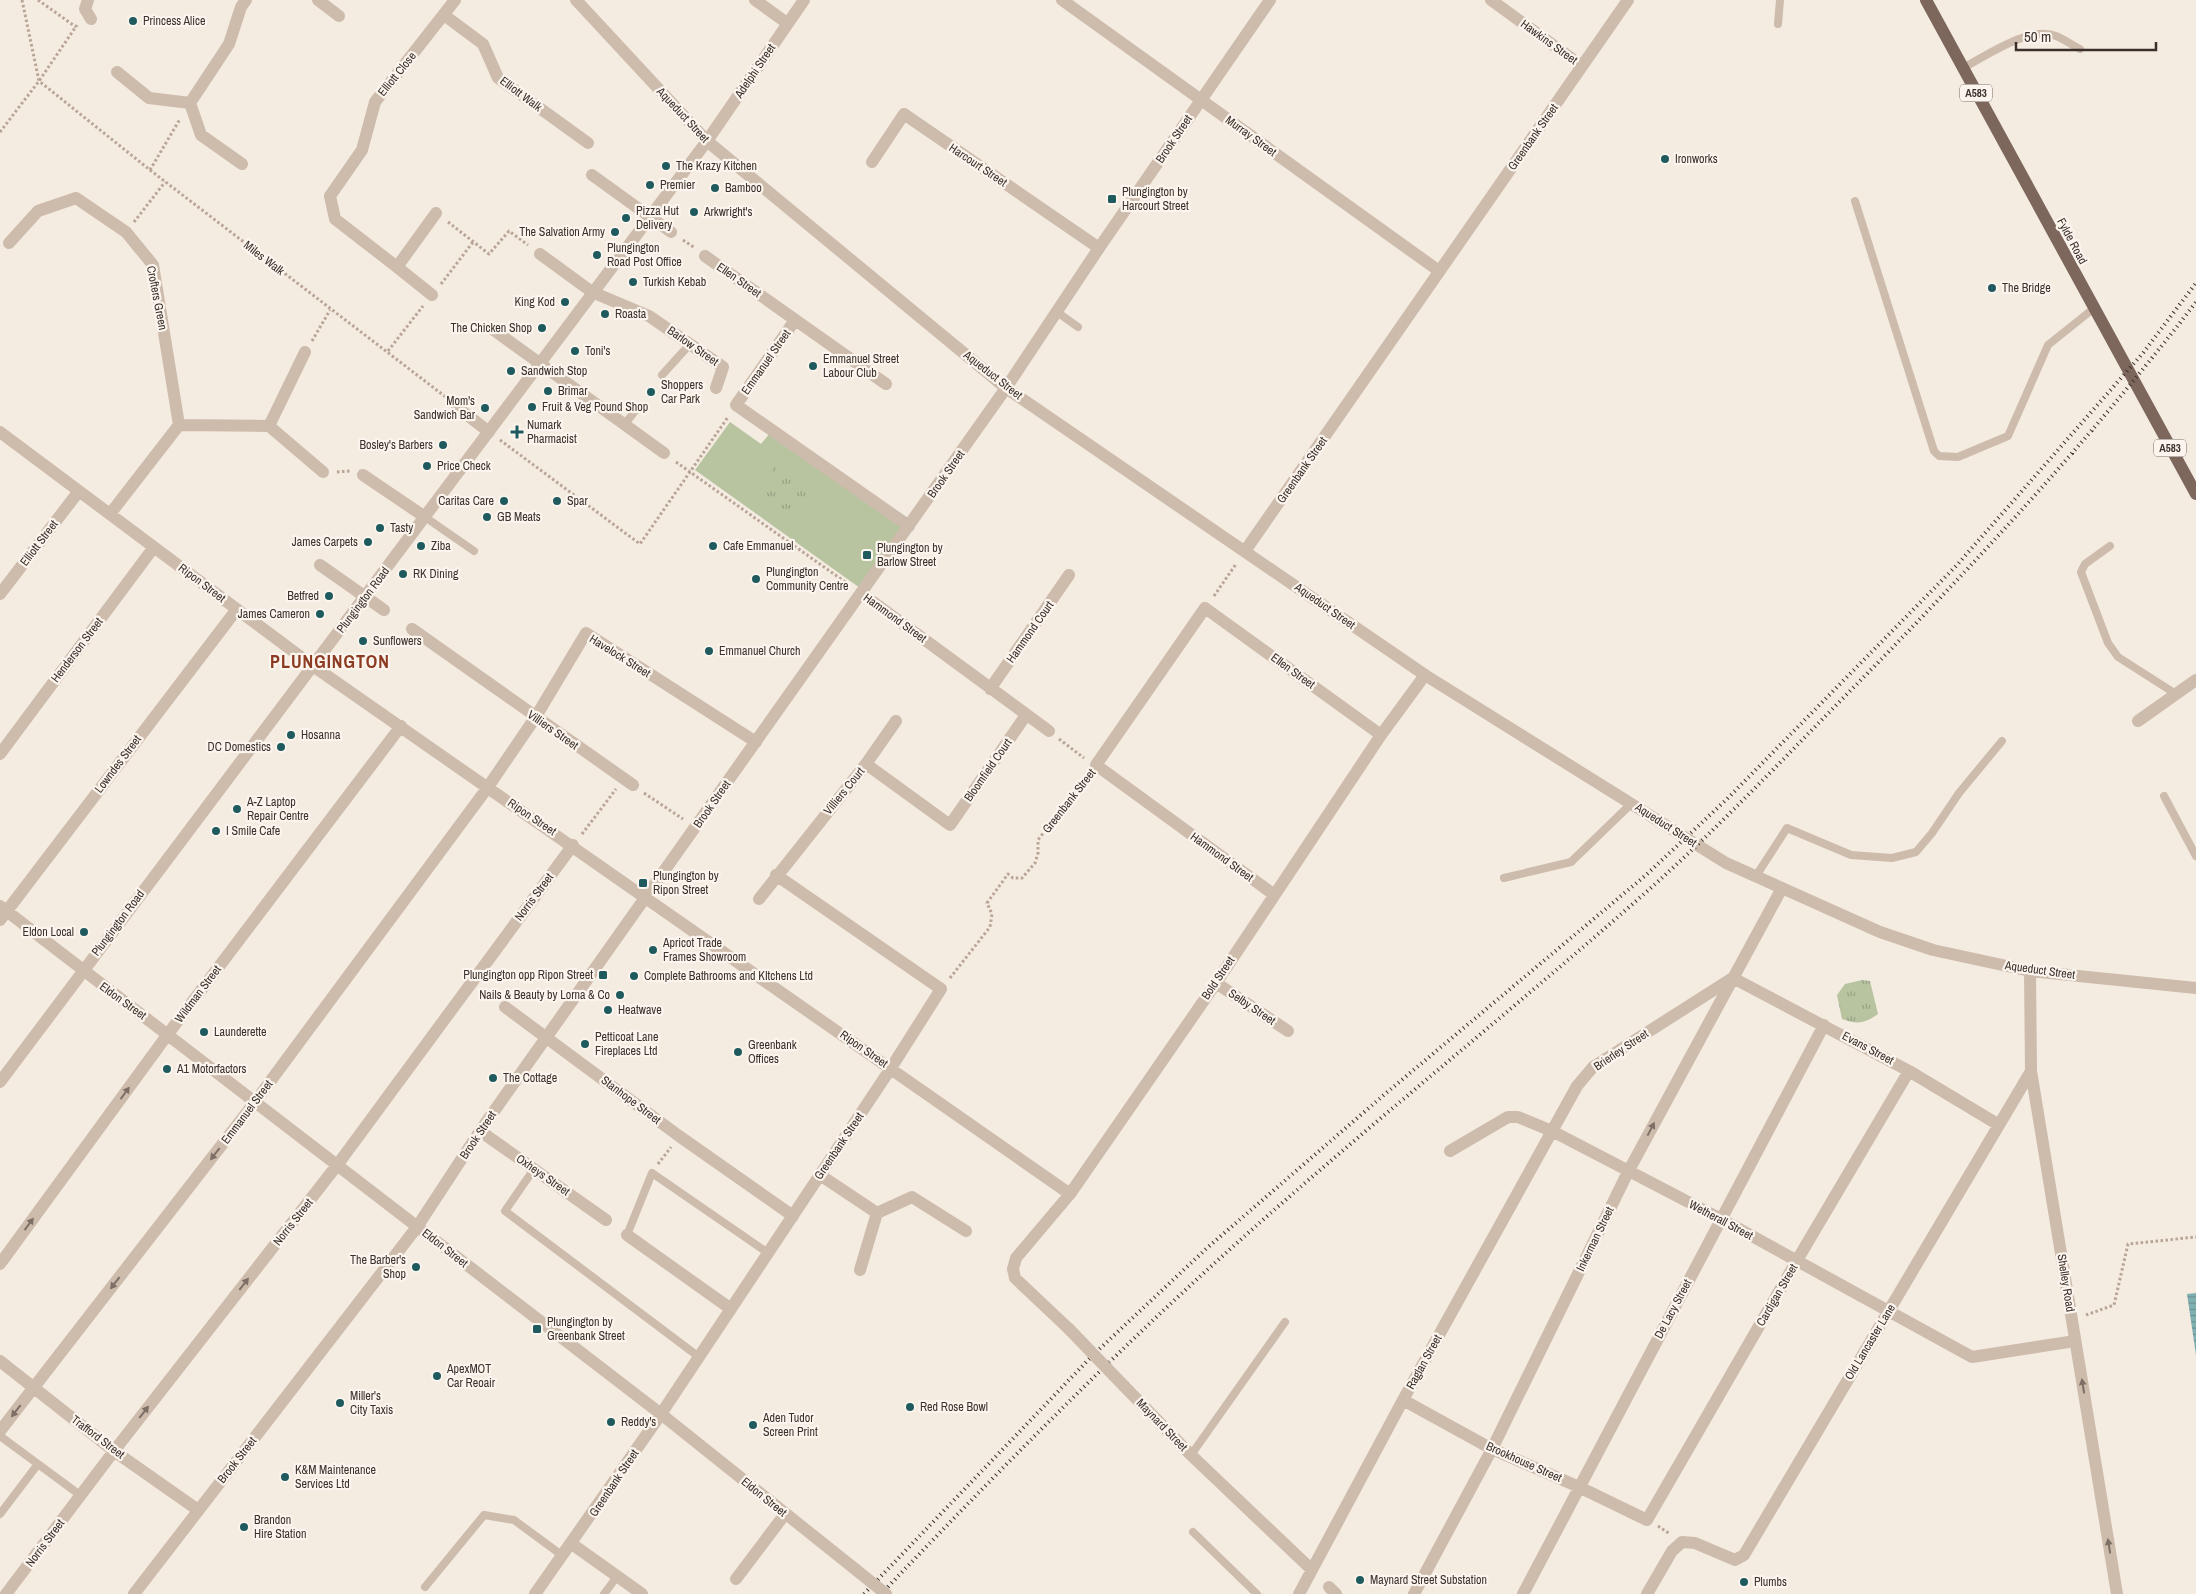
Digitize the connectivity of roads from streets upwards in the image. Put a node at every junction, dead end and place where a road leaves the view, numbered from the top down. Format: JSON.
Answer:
{"nodes":[{"id":1,"x":246,"y":0,"type":"edge"},
{"id":2,"x":318,"y":0,"type":"edge"},
{"id":3,"x":454,"y":0,"type":"edge"},
{"id":4,"x":576,"y":0,"type":"edge"},
{"id":5,"x":754,"y":0,"type":"edge"},
{"id":6,"x":804,"y":0,"type":"edge"},
{"id":7,"x":1062,"y":0,"type":"edge"},
{"id":8,"x":1491,"y":0,"type":"edge"},
{"id":9,"x":1628,"y":0,"type":"edge"},
{"id":10,"x":1926,"y":0,"type":"edge"},
{"id":11,"x":1267,"y":1,"type":"edge"},
{"id":12,"x":444,"y":15,"type":"junction"},
{"id":13,"x":339,"y":16,"type":"dead end"},
{"id":14,"x":787,"y":23,"type":"junction"},
{"id":15,"x":1582,"y":66,"type":"junction"},
{"id":16,"x":117,"y":72,"type":"dead end"},
{"id":17,"x":1201,"y":100,"type":"junction"},
{"id":18,"x":190,"y":103,"type":"junction"},
{"id":19,"x":707,"y":141,"type":"junction"},
{"id":20,"x":588,"y":143,"type":"dead end"},
{"id":21,"x":872,"y":162,"type":"dead end"},
{"id":22,"x":242,"y":164,"type":"dead end"},
{"id":23,"x":592,"y":175,"type":"dead end"},
{"id":24,"x":436,"y":212,"type":"road end"},
{"id":25,"x":650,"y":216,"type":"junction"},
{"id":26,"x":672,"y":232,"type":"road end"},
{"id":27,"x":10,"y":243,"type":"dead end"},
{"id":28,"x":1099,"y":248,"type":"junction"},
{"id":29,"x":540,"y":254,"type":"road end"},
{"id":30,"x":705,"y":256,"type":"road end"},
{"id":31,"x":397,"y":267,"type":"junction"},
{"id":32,"x":1439,"y":271,"type":"junction"},
{"id":33,"x":592,"y":292,"type":"junction"},
{"id":34,"x":432,"y":295,"type":"dead end"},
{"id":35,"x":795,"y":320,"type":"junction"},
{"id":36,"x":491,"y":328,"type":"dead end"},
{"id":37,"x":305,"y":352,"type":"road end"},
{"id":38,"x":540,"y":363,"type":"junction"},
{"id":39,"x":886,"y":384,"type":"dead end"},
{"id":40,"x":716,"y":388,"type":"dead end"},
{"id":41,"x":1006,"y":388,"type":"junction"},
{"id":42,"x":457,"y":407,"type":"road end"},
{"id":43,"x":179,"y":425,"type":"junction"},
{"id":44,"x":270,"y":426,"type":"junction"},
{"id":45,"x":489,"y":432,"type":"junction"},
{"id":46,"x":1,"y":434,"type":"edge"},
{"id":47,"x":664,"y":453,"type":"road end"},
{"id":48,"x":323,"y":472,"type":"road end"},
{"id":49,"x":363,"y":475,"type":"road end"},
{"id":50,"x":79,"y":491,"type":"junction"},
{"id":51,"x":2196,"y":494,"type":"edge"},
{"id":52,"x":110,"y":514,"type":"junction"},
{"id":53,"x":425,"y":517,"type":"junction"},
{"id":54,"x":909,"y":526,"type":"junction"},
{"id":55,"x":154,"y":547,"type":"junction"},
{"id":56,"x":1245,"y":551,"type":"junction"},
{"id":57,"x":320,"y":565,"type":"dead end"},
{"id":58,"x":1070,"y":575,"type":"dead end"},
{"id":59,"x":861,"y":593,"type":"junction"},
{"id":60,"x":0,"y":594,"type":"edge"},
{"id":61,"x":366,"y":596,"type":"junction"},
{"id":62,"x":1205,"y":608,"type":"joint"},
{"id":63,"x":236,"y":609,"type":"junction"},
{"id":64,"x":384,"y":610,"type":"dead end"},
{"id":65,"x":412,"y":629,"type":"dead end"},
{"id":66,"x":313,"y":666,"type":"junction"},
{"id":67,"x":1425,"y":675,"type":"junction"},
{"id":68,"x":2196,"y":680,"type":"edge"},
{"id":69,"x":990,"y":689,"type":"junction"},
{"id":70,"x":1026,"y":715,"type":"junction"},
{"id":71,"x":535,"y":718,"type":"junction"},
{"id":72,"x":896,"y":721,"type":"dead end"},
{"id":73,"x":2138,"y":721,"type":"dead end"},
{"id":74,"x":401,"y":726,"type":"junction"},
{"id":75,"x":1049,"y":731,"type":"road end"},
{"id":76,"x":1382,"y":735,"type":"junction"},
{"id":77,"x":756,"y":742,"type":"junction"},
{"id":78,"x":0,"y":754,"type":"edge"},
{"id":79,"x":866,"y":764,"type":"junction"},
{"id":80,"x":1096,"y":766,"type":"joint"},
{"id":81,"x":628,"y":782,"type":"road end"},
{"id":82,"x":488,"y":787,"type":"junction"},
{"id":83,"x":950,"y":825,"type":"joint"},
{"id":84,"x":573,"y":845,"type":"junction"},
{"id":85,"x":776,"y":875,"type":"junction"},
{"id":86,"x":1782,"y":888,"type":"junction"},
{"id":87,"x":1273,"y":894,"type":"junction"},
{"id":88,"x":646,"y":898,"type":"junction"},
{"id":89,"x":759,"y":899,"type":"dead end"},
{"id":90,"x":2,"y":912,"type":"edge"},
{"id":91,"x":82,"y":971,"type":"junction"},
{"id":92,"x":2030,"y":971,"type":"junction"},
{"id":93,"x":1733,"y":978,"type":"junction"},
{"id":94,"x":1216,"y":983,"type":"junction"},
{"id":95,"x":2196,"y":988,"type":"edge"},
{"id":96,"x":505,"y":1007,"type":"road end"},
{"id":97,"x":1824,"y":1025,"type":"junction"},
{"id":98,"x":1288,"y":1032,"type":"dead end"},
{"id":99,"x":168,"y":1034,"type":"junction"},
{"id":100,"x":546,"y":1037,"type":"junction"},
{"id":101,"x":891,"y":1068,"type":"junction"},
{"id":102,"x":1910,"y":1071,"type":"junction"},
{"id":103,"x":2031,"y":1072,"type":"junction"},
{"id":104,"x":0,"y":1082,"type":"edge"},
{"id":105,"x":255,"y":1102,"type":"junction"},
{"id":106,"x":1999,"y":1125,"type":"junction"},
{"id":107,"x":480,"y":1131,"type":"junction"},
{"id":108,"x":1552,"y":1132,"type":"junction"},
{"id":109,"x":1450,"y":1151,"type":"dead end"},
{"id":110,"x":338,"y":1164,"type":"junction"},
{"id":111,"x":1628,"y":1172,"type":"junction"},
{"id":112,"x":820,"y":1175,"type":"junction"},
{"id":113,"x":1070,"y":1194,"type":"junction"},
{"id":114,"x":877,"y":1213,"type":"junction"},
{"id":115,"x":793,"y":1216,"type":"junction"},
{"id":116,"x":1721,"y":1219,"type":"junction"},
{"id":117,"x":606,"y":1220,"type":"dead end"},
{"id":118,"x":417,"y":1227,"type":"junction"},
{"id":119,"x":966,"y":1231,"type":"dead end"},
{"id":120,"x":627,"y":1235,"type":"road end"},
{"id":121,"x":1796,"y":1262,"type":"junction"},
{"id":122,"x":0,"y":1264,"type":"edge"},
{"id":123,"x":860,"y":1270,"type":"dead end"},
{"id":124,"x":1015,"y":1278,"type":"joint"},
{"id":125,"x":731,"y":1309,"type":"junction"},
{"id":126,"x":1888,"y":1311,"type":"junction"},
{"id":127,"x":2075,"y":1341,"type":"junction"},
{"id":128,"x":0,"y":1362,"type":"edge"},
{"id":129,"x":34,"y":1388,"type":"junction"},
{"id":130,"x":1403,"y":1400,"type":"junction"},
{"id":131,"x":661,"y":1414,"type":"junction"},
{"id":132,"x":0,"y":1431,"type":"edge"},
{"id":133,"x":1492,"y":1449,"type":"junction"},
{"id":134,"x":114,"y":1451,"type":"junction"},
{"id":135,"x":1579,"y":1487,"type":"junction"},
{"id":136,"x":198,"y":1510,"type":"junction"},
{"id":137,"x":785,"y":1514,"type":"junction"},
{"id":138,"x":1647,"y":1520,"type":"joint"},
{"id":139,"x":572,"y":1544,"type":"junction"},
{"id":140,"x":1311,"y":1569,"type":"junction"},
{"id":141,"x":736,"y":1579,"type":"dead end"},
{"id":142,"x":6,"y":1594,"type":"edge"},
{"id":143,"x":134,"y":1594,"type":"edge"},
{"id":144,"x":535,"y":1594,"type":"edge"},
{"id":145,"x":642,"y":1594,"type":"edge"},
{"id":146,"x":886,"y":1594,"type":"edge"},
{"id":147,"x":1299,"y":1594,"type":"edge"},
{"id":148,"x":1414,"y":1594,"type":"edge"},
{"id":149,"x":1523,"y":1594,"type":"edge"},
{"id":150,"x":1647,"y":1594,"type":"edge"},
{"id":151,"x":2117,"y":1594,"type":"edge"}],
"edges":[{"from":1,"to":18,"type":"street"},
{"from":2,"to":13,"type":"street"},
{"from":3,"to":12,"type":"street","name":"Elliott Close"},
{"from":4,"to":19,"type":"street","name":"Aqueduct Street"},
{"from":5,"to":14,"type":"street"},
{"from":6,"to":14,"type":"street","name":"Adelphi Street"},
{"from":7,"to":17,"type":"street","name":"Murray Street"},
{"from":8,"to":15,"type":"street","name":"Hawkins Street"},
{"from":9,"to":15,"type":"street","name":"Greenbank Street"},
{"from":10,"to":51,"type":"main road","name":"Fylde Road","number":"A583"},
{"from":11,"to":17,"type":"street","name":"Brook Street"},
{"from":12,"to":20,"type":"street","name":"Elliott Walk"},
{"from":12,"to":31,"type":"street","name":"Elliott Close"},
{"from":14,"to":19,"type":"street","name":"Adelphi Street"},
{"from":15,"to":32,"type":"street","name":"Greenbank Street"},
{"from":16,"to":18,"type":"street"},
{"from":17,"to":28,"type":"street","name":"Brook Street"},
{"from":17,"to":32,"type":"street","name":"Murray Street"},
{"from":18,"to":22,"type":"street"},
{"from":19,"to":25,"type":"street","name":"Plungington Road"},
{"from":19,"to":41,"type":"street","name":"Aqueduct Street"},
{"from":21,"to":28,"type":"street","name":"Harcourt Street"},
{"from":23,"to":25,"type":"street"},
{"from":24,"to":31,"type":"street"},
{"from":25,"to":26,"type":"street"},
{"from":25,"to":33,"type":"street","name":"Plungington Road"},
{"from":27,"to":43,"type":"street","name":"Crofters Green"},
{"from":28,"to":41,"type":"street","name":"Brook Street"},
{"from":29,"to":33,"type":"street","name":"Barlow Street"},
{"from":30,"to":35,"type":"street","name":"Ellen Street"},
{"from":31,"to":34,"type":"street","name":"Elliott Close"},
{"from":32,"to":56,"type":"street","name":"Greenbank Street"},
{"from":33,"to":38,"type":"street","name":"Plungington Road"},
{"from":33,"to":40,"type":"street","name":"Barlow Street"},
{"from":35,"to":39,"type":"street","name":"Ellen Street"},
{"from":35,"to":54,"type":"street","name":"Emmanuel Street"},
{"from":36,"to":38,"type":"street"},
{"from":37,"to":44,"type":"street"},
{"from":38,"to":45,"type":"street","name":"Plungington Road"},
{"from":38,"to":47,"type":"street"},
{"from":41,"to":54,"type":"street","name":"Brook Street"},
{"from":41,"to":56,"type":"street","name":"Aqueduct Street"},
{"from":42,"to":45,"type":"street"},
{"from":43,"to":44,"type":"street"},
{"from":43,"to":52,"type":"street"},
{"from":44,"to":48,"type":"street"},
{"from":45,"to":53,"type":"street","name":"Plungington Road"},
{"from":46,"to":50,"type":"street","name":"Ripon Street"},
{"from":49,"to":53,"type":"street"},
{"from":50,"to":52,"type":"street","name":"Ripon Street"},
{"from":50,"to":60,"type":"street","name":"Elliott Street"},
{"from":52,"to":55,"type":"street","name":"Ripon Street"},
{"from":53,"to":61,"type":"street","name":"Plungington Road"},
{"from":54,"to":59,"type":"street","name":"Brook Street"},
{"from":55,"to":63,"type":"street","name":"Ripon Street"},
{"from":55,"to":78,"type":"street","name":"Henderson Street"},
{"from":56,"to":67,"type":"street","name":"Aqueduct Street"},
{"from":57,"to":61,"type":"street"},
{"from":58,"to":69,"type":"street","name":"Hammond Court"},
{"from":59,"to":69,"type":"street","name":"Hammond Street"},
{"from":59,"to":77,"type":"street","name":"Brook Street"},
{"from":61,"to":64,"type":"street"},
{"from":61,"to":66,"type":"street","name":"Plungington Road"},
{"from":62,"to":76,"type":"street","name":"Ellen Street"},
{"from":62,"to":80,"type":"street","name":"Greenbank Street"},
{"from":63,"to":66,"type":"street","name":"Ripon Street"},
{"from":63,"to":90,"type":"street","name":"Lowndes Street"},
{"from":65,"to":71,"type":"street","name":"Villiers Street"},
{"from":66,"to":74,"type":"street","name":"Ripon Street"},
{"from":66,"to":91,"type":"street","name":"Plungington Road"},
{"from":67,"to":76,"type":"street","name":"Bold Street"},
{"from":67,"to":86,"type":"street","name":"Aqueduct Street"},
{"from":68,"to":73,"type":"street"},
{"from":69,"to":70,"type":"street","name":"Hammond Street"},
{"from":70,"to":75,"type":"street","name":"Hammond Street"},
{"from":70,"to":83,"type":"street","name":"Bloomfield Court"},
{"from":71,"to":77,"type":"street","name":"Havelock Street"},
{"from":71,"to":81,"type":"street","name":"Villiers Street"},
{"from":71,"to":82,"type":"street","name":"Havelock Street"},
{"from":72,"to":79,"type":"street"},
{"from":74,"to":82,"type":"street","name":"Ripon Street"},
{"from":74,"to":99,"type":"street","name":"Wildman Street"},
{"from":76,"to":87,"type":"street","name":"Bold Street"},
{"from":77,"to":88,"type":"street","name":"Brook Street"},
{"from":79,"to":83,"type":"street","name":"Villiers Court"},
{"from":79,"to":85,"type":"street","name":"Villiers Court"},
{"from":80,"to":87,"type":"street","name":"Hammond Street"},
{"from":82,"to":84,"type":"street","name":"Ripon Street"},
{"from":82,"to":105,"type":"street","name":"Emmanuel Street"},
{"from":84,"to":88,"type":"street","name":"Ripon Street"},
{"from":84,"to":110,"type":"street","name":"Norris Street"},
{"from":85,"to":89,"type":"street","name":"Villiers Court"},
{"from":85,"to":101,"type":"street","name":"Greenbank Street"},
{"from":86,"to":92,"type":"street","name":"Aqueduct Street"},
{"from":86,"to":93,"type":"street","name":"Inkerman Street"},
{"from":87,"to":94,"type":"street","name":"Bold Street"},
{"from":88,"to":100,"type":"street","name":"Brook Street"},
{"from":88,"to":101,"type":"street","name":"Ripon Street"},
{"from":90,"to":91,"type":"street","name":"Eldon Street"},
{"from":91,"to":99,"type":"street","name":"Eldon Street"},
{"from":91,"to":104,"type":"street","name":"Plungington Road"},
{"from":92,"to":95,"type":"street","name":"Aqueduct Street"},
{"from":92,"to":103,"type":"street","name":"Shelley Road"},
{"from":93,"to":97,"type":"street","name":"Evans Street"},
{"from":93,"to":108,"type":"street","name":"Brierley Street"},
{"from":111,"to":93,"type":"street","name":"Inkerman Street","one_way":true},
{"from":94,"to":98,"type":"street","name":"Selby Street"},
{"from":94,"to":113,"type":"street","name":"Bold Street"},
{"from":96,"to":100,"type":"street","name":"Stanhope Street"},
{"from":97,"to":102,"type":"street","name":"Evans Street"},
{"from":97,"to":116,"type":"street","name":"De Lacy Street"},
{"from":99,"to":105,"type":"street","name":"Eldon Street"},
{"from":122,"to":99,"type":"street","name":"Wildman Street","one_way":true},
{"from":100,"to":107,"type":"street","name":"Brook Street"},
{"from":100,"to":115,"type":"street","name":"Stanhope Street"},
{"from":101,"to":112,"type":"street","name":"Greenbank Street"},
{"from":101,"to":113,"type":"street","name":"Ripon Street"},
{"from":102,"to":106,"type":"street","name":"Evans Street"},
{"from":102,"to":121,"type":"street","name":"Cardigan Street"},
{"from":103,"to":106,"type":"street","name":"Old Lancaster Lane"},
{"from":103,"to":127,"type":"street","name":"Shelley Road"},
{"from":105,"to":110,"type":"street","name":"Eldon Street"},
{"from":105,"to":129,"type":"street","name":"Emmanuel Street","one_way":true},
{"from":106,"to":126,"type":"street","name":"Old Lancaster Lane"},
{"from":107,"to":117,"type":"street","name":"Oxheys Street"},
{"from":107,"to":118,"type":"street","name":"Brook Street"},
{"from":108,"to":109,"type":"street"},
{"from":108,"to":111,"type":"street","name":"Wetherall Street"},
{"from":108,"to":130,"type":"street","name":"Raglan Street"},
{"from":110,"to":118,"type":"street","name":"Eldon Street"},
{"from":134,"to":110,"type":"street","name":"Norris Street","one_way":true},
{"from":111,"to":116,"type":"street","name":"Wetherall Street"},
{"from":111,"to":133,"type":"street","name":"Inkerman Street"},
{"from":112,"to":114,"type":"street"},
{"from":112,"to":115,"type":"street","name":"Greenbank Street"},
{"from":113,"to":124,"type":"street","name":"Bold Street"},
{"from":114,"to":119,"type":"street"},
{"from":114,"to":123,"type":"street"},
{"from":115,"to":125,"type":"street","name":"Greenbank Street"},
{"from":116,"to":121,"type":"street","name":"Wetherall Street"},
{"from":116,"to":135,"type":"street","name":"De Lacy Street"},
{"from":118,"to":131,"type":"street","name":"Eldon Street"},
{"from":118,"to":136,"type":"street","name":"Brook Street"},
{"from":120,"to":125,"type":"street"},
{"from":121,"to":126,"type":"street","name":"Wetherall Street"},
{"from":121,"to":138,"type":"street","name":"Cardigan Street"},
{"from":124,"to":140,"type":"street","name":"Maynard Street","bridge":true},
{"from":125,"to":131,"type":"street","name":"Greenbank Street"},
{"from":126,"to":127,"type":"street","name":"Wetherall Street"},
{"from":126,"to":150,"type":"street","name":"Old Lancaster Lane"},
{"from":151,"to":127,"type":"street","name":"Shelley Road","one_way":true},
{"from":128,"to":129,"type":"street","name":"Trafford Street"},
{"from":129,"to":132,"type":"street","name":"Emmanuel Street","one_way":true},
{"from":129,"to":134,"type":"street","name":"Trafford Street"},
{"from":130,"to":133,"type":"street","name":"Brookhouse Street"},
{"from":130,"to":140,"type":"street","name":"Raglan Street"},
{"from":131,"to":137,"type":"street","name":"Eldon Street"},
{"from":131,"to":139,"type":"street","name":"Greenbank Street"},
{"from":133,"to":135,"type":"street","name":"Brookhouse Street"},
{"from":133,"to":148,"type":"street","name":"Inkerman Street"},
{"from":134,"to":136,"type":"street","name":"Trafford Street"},
{"from":134,"to":142,"type":"street","name":"Norris Street"},
{"from":135,"to":138,"type":"street","name":"Brookhouse Street"},
{"from":135,"to":149,"type":"street","name":"De Lacy Street"},
{"from":136,"to":143,"type":"street","name":"Brook Street"},
{"from":137,"to":141,"type":"street"},
{"from":137,"to":146,"type":"street","name":"Eldon Street","bridge":true},
{"from":139,"to":144,"type":"street","name":"Greenbank Street"},
{"from":139,"to":145,"type":"street"},
{"from":140,"to":147,"type":"street","name":"Raglan Street"}]}
